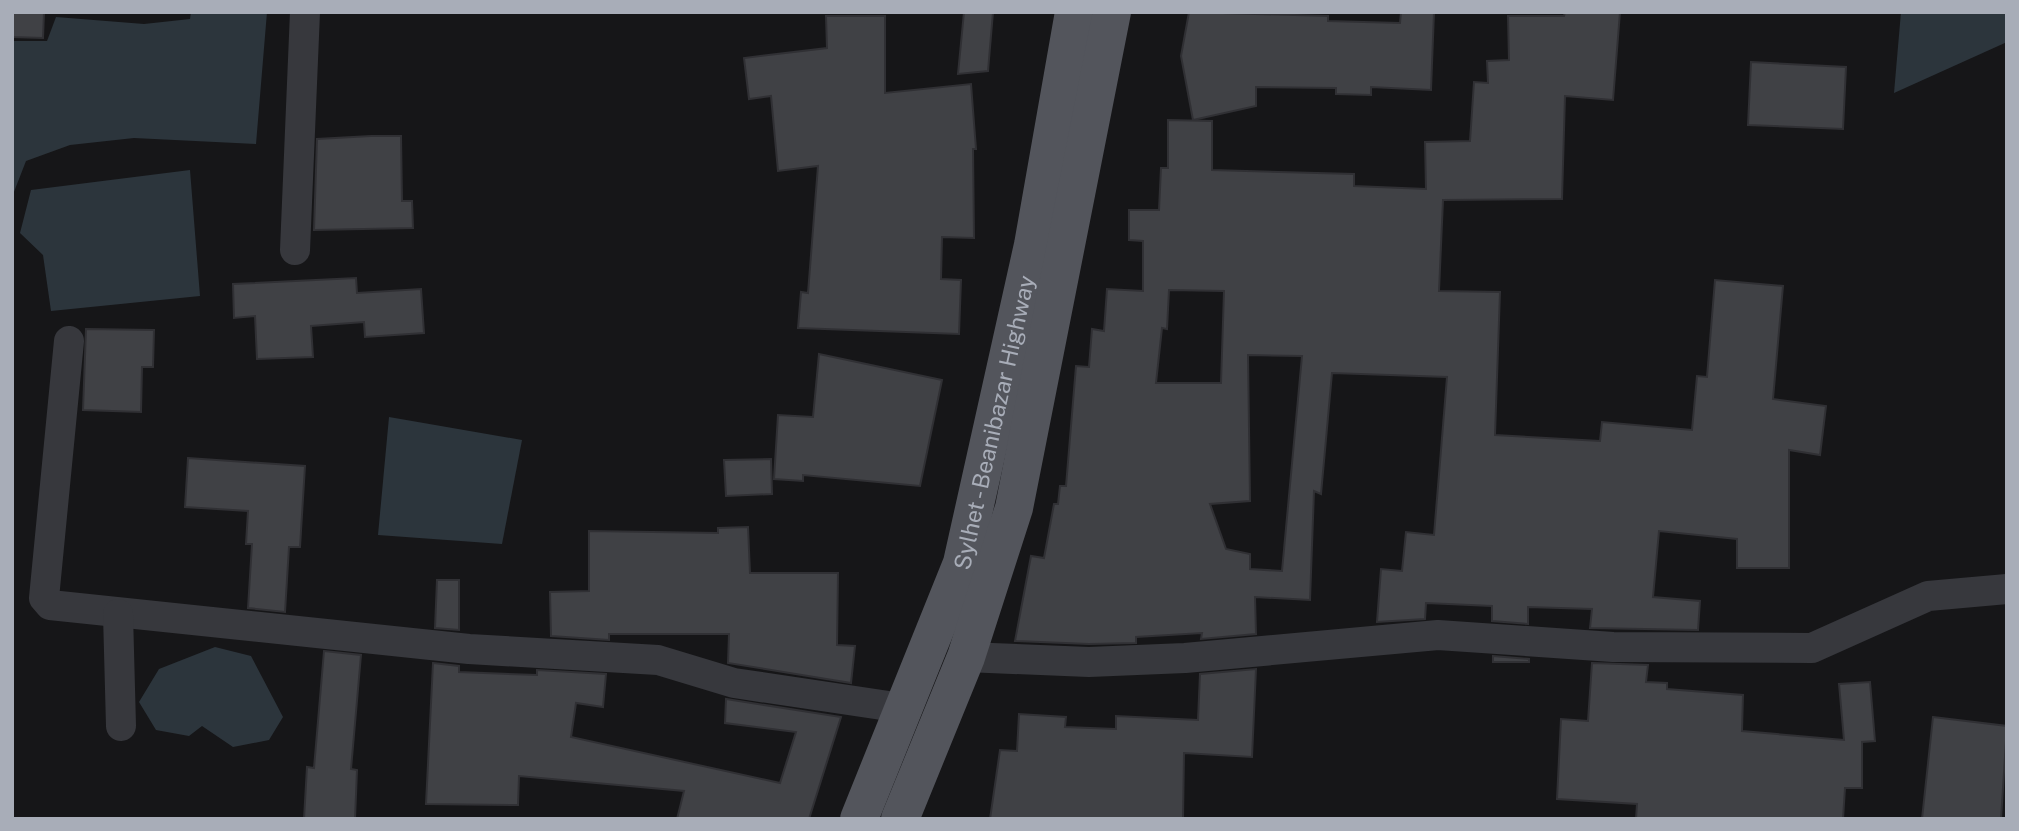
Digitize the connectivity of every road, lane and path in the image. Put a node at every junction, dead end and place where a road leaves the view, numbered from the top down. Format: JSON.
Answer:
{"nodes":[{"id":1,"x":305,"y":12,"type":"edge"},
{"id":2,"x":1074,"y":12,"type":"edge"},
{"id":3,"x":1112,"y":12,"type":"edge"},
{"id":4,"x":295,"y":250,"type":"dead end"},
{"id":5,"x":69,"y":341,"type":"dead end"},
{"id":6,"x":2007,"y":589,"type":"edge"},
{"id":7,"x":118,"y":614,"type":"junction"},
{"id":8,"x":966,"y":657,"type":"junction"},
{"id":9,"x":902,"y":708,"type":"junction"},
{"id":10,"x":121,"y":726,"type":"dead end"},
{"id":11,"x":859,"y":819,"type":"edge"},
{"id":12,"x":901,"y":819,"type":"edge"}],
"edges":[{"from":1,"to":4,"type":"street"},
{"from":2,"to":9,"type":"main road","name":"Sylhet - Beanibazar Highway"},
{"from":3,"to":8,"type":"main road","name":"Sylhet - Beanibazar Highway"},
{"from":5,"to":7,"type":"street"},
{"from":6,"to":8,"type":"street"},
{"from":7,"to":9,"type":"street"},
{"from":7,"to":10,"type":"street"},
{"from":8,"to":12,"type":"main road","name":"Sylhet - Beanibazar Highway"},
{"from":9,"to":11,"type":"main road","name":"Sylhet - Beanibazar Highway"}]}
